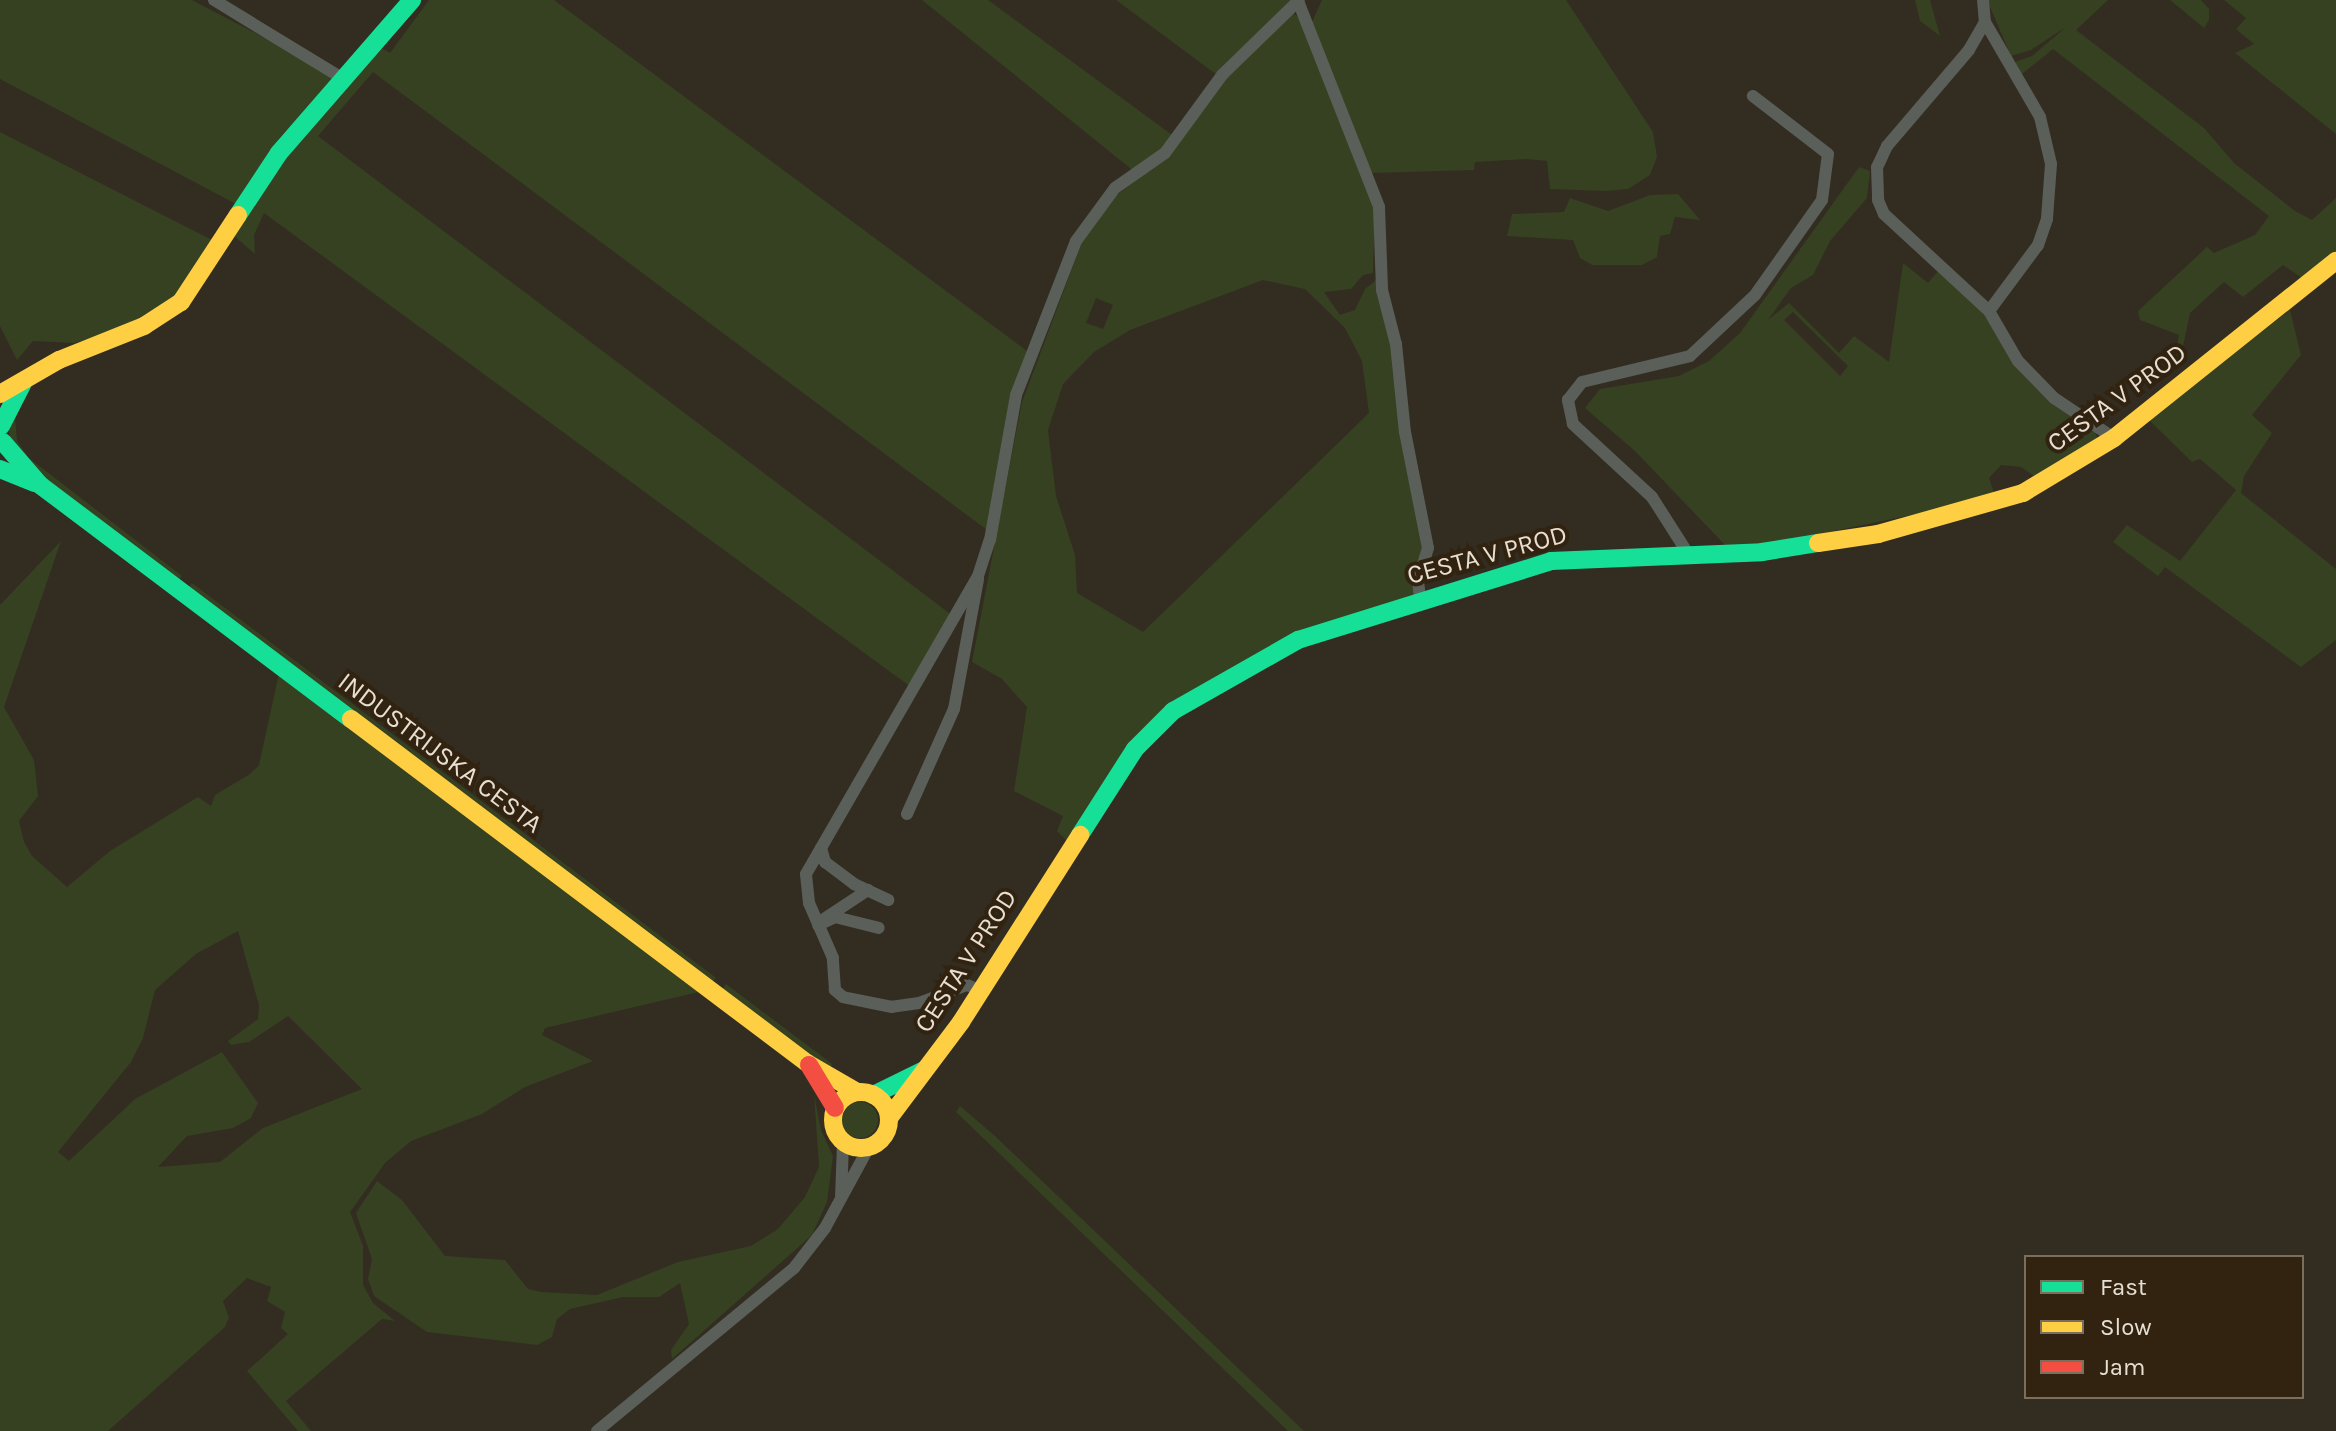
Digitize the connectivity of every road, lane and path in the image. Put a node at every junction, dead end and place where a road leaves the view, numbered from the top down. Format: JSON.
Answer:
{"nodes":[{"id":1,"x":214,"y":0,"type":"edge"},
{"id":2,"x":412,"y":0,"type":"edge"},
{"id":3,"x":1983,"y":0,"type":"edge"},
{"id":4,"x":1298,"y":1,"type":"edge"},
{"id":5,"x":1985,"y":22,"type":"junction"},
{"id":6,"x":345,"y":80,"type":"junction"},
{"id":7,"x":1753,"y":96,"type":"dead end"},
{"id":8,"x":2336,"y":261,"type":"edge"},
{"id":9,"x":1989,"y":311,"type":"junction"},
{"id":10,"x":23,"y":382,"type":"junction"},
{"id":11,"x":0,"y":394,"type":"edge"},
{"id":12,"x":1,"y":436,"type":"edge"},
{"id":13,"x":2114,"y":438,"type":"junction"},
{"id":14,"x":0,"y":469,"type":"edge"},
{"id":15,"x":40,"y":485,"type":"junction"},
{"id":16,"x":1687,"y":552,"type":"junction"},
{"id":17,"x":978,"y":576,"type":"junction"},
{"id":18,"x":1420,"y":599,"type":"junction"},
{"id":19,"x":907,"y":814,"type":"dead end"},
{"id":20,"x":821,"y":848,"type":"junction"},
{"id":21,"x":868,"y":890,"type":"junction"},
{"id":22,"x":889,"y":900,"type":"dead end"},
{"id":23,"x":818,"y":925,"type":"junction"},
{"id":24,"x":879,"y":928,"type":"dead end"},
{"id":25,"x":980,"y":990,"type":"junction"},
{"id":26,"x":807,"y":1063,"type":"junction"},
{"id":27,"x":924,"y":1069,"type":"junction"},
{"id":28,"x":865,"y":1093,"type":"junction"},
{"id":29,"x":835,"y":1108,"type":"junction"},
{"id":30,"x":889,"y":1118,"type":"junction"},
{"id":31,"x":843,"y":1143,"type":"junction"},
{"id":32,"x":869,"y":1147,"type":"junction"},
{"id":33,"x":841,"y":1198,"type":"junction"},
{"id":34,"x":597,"y":1431,"type":"edge"}],
"edges":[{"from":1,"to":6,"type":"street"},
{"from":2,"to":6,"type":"street"},
{"from":3,"to":5,"type":"street"},
{"from":4,"to":17,"type":"street"},
{"from":4,"to":18,"type":"street"},
{"from":5,"to":9,"type":"street"},
{"from":5,"to":9,"type":"street"},
{"from":6,"to":10,"type":"street"},
{"from":7,"to":16,"type":"street"},
{"from":8,"to":13,"type":"street","name":"CESTA V PROD"},
{"from":9,"to":13,"type":"street"},
{"from":10,"to":11,"type":"street"},
{"from":10,"to":12,"type":"street"},
{"from":12,"to":15,"type":"street","name":"INDUSTRIJSKA CESTA"},
{"from":13,"to":16,"type":"street","name":"CESTA V PROD"},
{"from":14,"to":15,"type":"street","name":"INDUSTRIJSKA CESTA"},
{"from":15,"to":26,"type":"street","name":"INDUSTRIJSKA CESTA"},
{"from":16,"to":18,"type":"street","name":"CESTA V PROD"},
{"from":17,"to":19,"type":"street"},
{"from":17,"to":20,"type":"street"},
{"from":18,"to":25,"type":"street","name":"CESTA V PROD"},
{"from":20,"to":21,"type":"street"},
{"from":20,"to":23,"type":"street"},
{"from":21,"to":22,"type":"street"},
{"from":21,"to":23,"type":"street"},
{"from":23,"to":24,"type":"street"},
{"from":23,"to":25,"type":"street"},
{"from":25,"to":27,"type":"street","name":"CESTA V PROD"},
{"from":26,"to":28,"type":"street","name":"INDUSTRIJSKA CESTA"},
{"from":26,"to":29,"type":"street","name":"INDUSTRIJSKA CESTA"},
{"from":27,"to":28,"type":"street","name":"CESTA V PROD"},
{"from":27,"to":30,"type":"street","name":"CESTA V PROD"},
{"from":28,"to":29,"type":"street"},
{"from":28,"to":30,"type":"street"},
{"from":29,"to":31,"type":"street"},
{"from":30,"to":32,"type":"street"},
{"from":31,"to":32,"type":"street"},
{"from":31,"to":33,"type":"street"},
{"from":32,"to":33,"type":"street"},
{"from":33,"to":34,"type":"street"}]}
